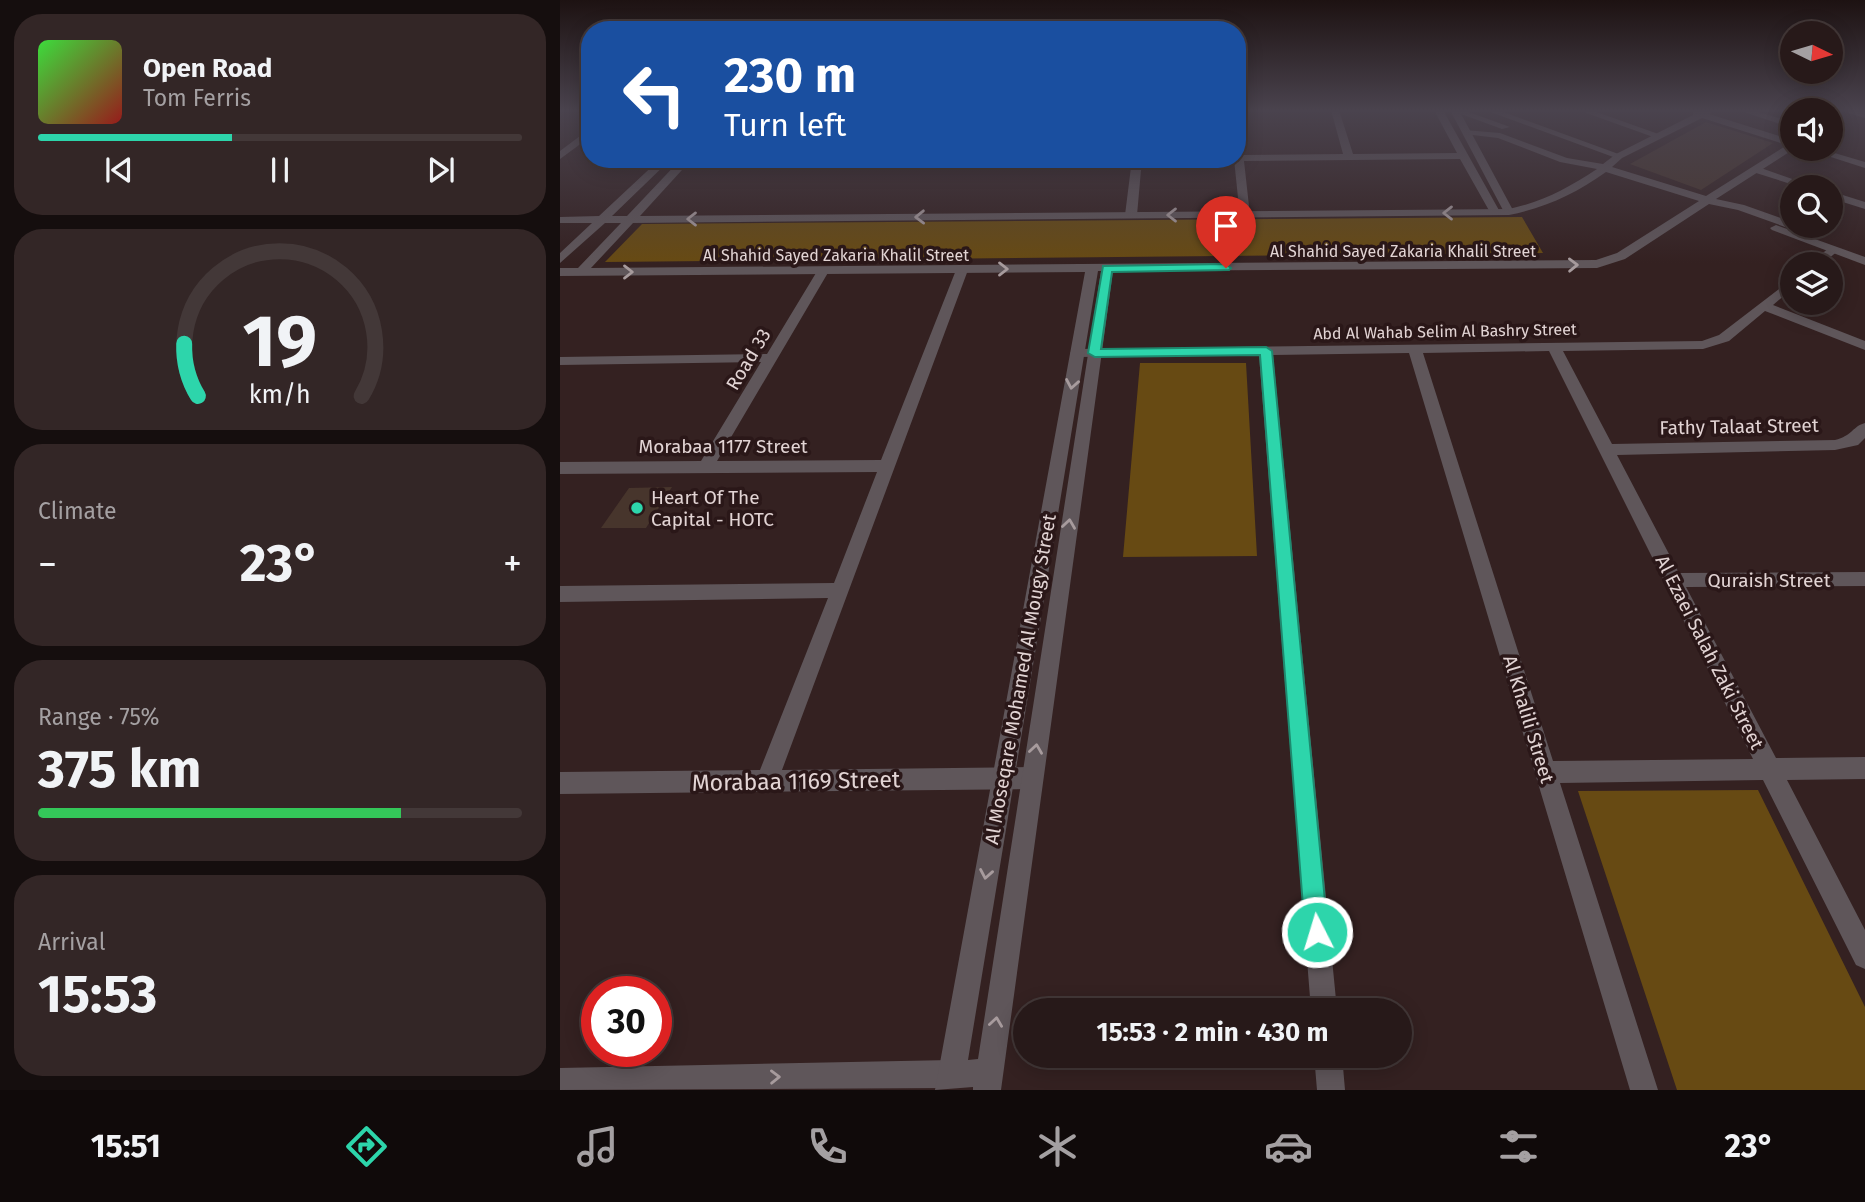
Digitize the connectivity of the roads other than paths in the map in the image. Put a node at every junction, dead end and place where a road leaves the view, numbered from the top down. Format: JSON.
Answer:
{"nodes":[{"id":1,"x":1467,"y":161,"type":"edge"},
{"id":2,"x":1482,"y":161,"type":"edge"},
{"id":3,"x":1570,"y":161,"type":"edge"},
{"id":4,"x":1591,"y":161,"type":"edge"},
{"id":5,"x":1610,"y":161,"type":"edge"},
{"id":6,"x":1769,"y":161,"type":"edge"},
{"id":7,"x":1600,"y":166,"type":"junction"},
{"id":8,"x":657,"y":168,"type":"edge"},
{"id":9,"x":680,"y":168,"type":"edge"},
{"id":10,"x":1136,"y":168,"type":"edge"},
{"id":11,"x":1240,"y":168,"type":"edge"},
{"id":12,"x":1757,"y":170,"type":"junction"},
{"id":13,"x":1780,"y":177,"type":"edge"},
{"id":14,"x":1843,"y":198,"type":"edge"},
{"id":15,"x":1707,"y":200,"type":"junction"},
{"id":16,"x":1726,"y":206,"type":"junction"},
{"id":17,"x":1865,"y":206,"type":"edge"},
{"id":18,"x":1494,"y":212,"type":"junction"},
{"id":19,"x":1509,"y":212,"type":"junction"},
{"id":20,"x":1131,"y":215,"type":"junction"},
{"id":21,"x":1244,"y":215,"type":"junction"},
{"id":22,"x":560,"y":220,"type":"edge"},
{"id":23,"x":603,"y":220,"type":"junction"},
{"id":24,"x":632,"y":220,"type":"junction"},
{"id":25,"x":1780,"y":222,"type":"edge"},
{"id":26,"x":1826,"y":238,"type":"edge"},
{"id":27,"x":1833,"y":250,"type":"junction"},
{"id":28,"x":1830,"y":252,"type":"edge"},
{"id":29,"x":1865,"y":252,"type":"edge"},
{"id":30,"x":560,"y":259,"type":"edge"},
{"id":31,"x":1865,"y":261,"type":"edge"},
{"id":32,"x":1100,"y":269,"type":"junction"},
{"id":33,"x":962,"y":270,"type":"junction"},
{"id":34,"x":822,"y":271,"type":"junction"},
{"id":35,"x":560,"y":272,"type":"edge"},
{"id":36,"x":580,"y":272,"type":"junction"},
{"id":37,"x":1780,"y":293,"type":"edge"},
{"id":38,"x":1764,"y":306,"type":"junction"},
{"id":39,"x":1865,"y":346,"type":"edge"},
{"id":40,"x":1554,"y":347,"type":"junction"},
{"id":41,"x":1415,"y":349,"type":"junction"},
{"id":42,"x":1266,"y":351,"type":"junction"},
{"id":43,"x":1086,"y":353,"type":"junction"},
{"id":44,"x":771,"y":358,"type":"junction"},
{"id":45,"x":560,"y":361,"type":"edge"},
{"id":46,"x":1865,"y":428,"type":"edge"},
{"id":47,"x":1607,"y":450,"type":"junction"},
{"id":48,"x":887,"y":466,"type":"junction"},
{"id":49,"x":706,"y":467,"type":"junction"},
{"id":50,"x":560,"y":468,"type":"edge"},
{"id":51,"x":1865,"y":579,"type":"edge"},
{"id":52,"x":1673,"y":580,"type":"junction"},
{"id":53,"x":840,"y":590,"type":"junction"},
{"id":54,"x":560,"y":594,"type":"edge"},
{"id":55,"x":1865,"y":768,"type":"edge"},
{"id":56,"x":1769,"y":769,"type":"junction"},
{"id":57,"x":1546,"y":772,"type":"junction"},
{"id":58,"x":1003,"y":778,"type":"junction"},
{"id":59,"x":1031,"y":778,"type":"junction"},
{"id":60,"x":767,"y":781,"type":"junction"},
{"id":61,"x":560,"y":783,"type":"edge"},
{"id":62,"x":1865,"y":956,"type":"edge"},
{"id":63,"x":1323,"y":998,"type":"edge"},
{"id":64,"x":1329,"y":1068,"type":"edge"},
{"id":65,"x":560,"y":1082,"type":"edge"},
{"id":66,"x":950,"y":1082,"type":"edge"},
{"id":67,"x":988,"y":1082,"type":"edge"},
{"id":68,"x":1331,"y":1090,"type":"edge"},
{"id":69,"x":1644,"y":1090,"type":"edge"}],
"edges":[{"from":1,"to":18,"type":"street"},
{"from":2,"to":19,"type":"street"},
{"from":3,"to":7,"type":"street"},
{"from":4,"to":7,"type":"street"},
{"from":5,"to":7,"type":"street","name":"Al Shahid Sayed Zakaria Khalil Street"},
{"from":6,"to":12,"type":"street","name":"Al Shahid Sayed Zakaria Khalil Street"},
{"from":7,"to":15,"type":"street"},
{"from":7,"to":19,"type":"street","name":"Al Shahid Sayed Zakaria Khalil Street"},
{"from":8,"to":23,"type":"street"},
{"from":9,"to":24,"type":"street"},
{"from":10,"to":20,"type":"street"},
{"from":11,"to":21,"type":"street"},
{"from":12,"to":13,"type":"street"},
{"from":12,"to":15,"type":"street","name":"Al Shahid Sayed Zakaria Khalil Street"},
{"from":14,"to":17,"type":"street"},
{"from":15,"to":16,"type":"street"},
{"from":32,"to":15,"type":"street","name":"Al Shahid Sayed Zakaria Khalil Street","one_way":true},
{"from":16,"to":25,"type":"street"},
{"from":16,"to":27,"type":"street"},
{"from":18,"to":19,"type":"street","name":"Al Shahid Sayed Zakaria Khalil Street"},
{"from":18,"to":21,"type":"street","name":"Al Shahid Sayed Zakaria Khalil Street","one_way":true},
{"from":21,"to":20,"type":"street","name":"Al Shahid Sayed Zakaria Khalil Street","one_way":true},
{"from":20,"to":24,"type":"street","name":"Al Shahid Sayed Zakaria Khalil Street","one_way":true},
{"from":22,"to":23,"type":"street","name":"Al Shahid Sayed Zakaria Khalil Street"},
{"from":23,"to":24,"type":"street","name":"Al Shahid Sayed Zakaria Khalil Street"},
{"from":23,"to":30,"type":"street"},
{"from":24,"to":36,"type":"street"},
{"from":26,"to":29,"type":"street"},
{"from":27,"to":28,"type":"street"},
{"from":27,"to":31,"type":"street"},
{"from":33,"to":32,"type":"street","name":"Al Shahid Sayed Zakaria Khalil Street","one_way":true},
{"from":32,"to":43,"type":"street","name":"Al Moseqare Mohamed Al Mougy Street"},
{"from":33,"to":34,"type":"street","name":"Al Shahid Sayed Zakaria Khalil Street"},
{"from":33,"to":48,"type":"street"},
{"from":36,"to":34,"type":"street","name":"Al Shahid Sayed Zakaria Khalil Street","one_way":true},
{"from":34,"to":44,"type":"street","name":"Road 33"},
{"from":35,"to":36,"type":"street","name":"Al Shahid Sayed Zakaria Khalil Street"},
{"from":37,"to":38,"type":"street","name":"Abd Al Wahab Selim Al Bashry Street"},
{"from":38,"to":39,"type":"street"},
{"from":38,"to":40,"type":"street","name":"Abd Al Wahab Selim Al Bashry Street"},
{"from":40,"to":41,"type":"street","name":"Abd Al Wahab Selim Al Bashry Street"},
{"from":40,"to":47,"type":"street","name":"Al Ezaei Salah Zaki Street"},
{"from":41,"to":42,"type":"street","name":"Abd Al Wahab Selim Al Bashry Street"},
{"from":41,"to":57,"type":"street","name":"Al Khalili Street"},
{"from":42,"to":43,"type":"street","name":"Abd Al Wahab Selim Al Bashry Street"},
{"from":42,"to":63,"type":"street"},
{"from":43,"to":58,"type":"street","name":"Al Moseqare Mohamed Al Mougy Street","one_way":true},
{"from":59,"to":43,"type":"street","name":"Al Moseqare Mohamed Al Mougy Street","one_way":true},
{"from":44,"to":45,"type":"street"},
{"from":44,"to":49,"type":"street","name":"Road 33"},
{"from":46,"to":47,"type":"street","name":"Fathy Talaat Street"},
{"from":47,"to":52,"type":"street","name":"Al Ezaei Salah Zaki Street"},
{"from":48,"to":49,"type":"street","name":"Morabaa 1177 Street"},
{"from":48,"to":53,"type":"street"},
{"from":49,"to":50,"type":"street","name":"Morabaa 1177 Street"},
{"from":51,"to":52,"type":"street","name":"Quraish Street"},
{"from":52,"to":56,"type":"street","name":"Al Ezaei Salah Zaki Street"},
{"from":53,"to":54,"type":"street"},
{"from":53,"to":60,"type":"street"},
{"from":55,"to":56,"type":"street"},
{"from":56,"to":57,"type":"street"},
{"from":56,"to":62,"type":"street","name":"Al Ezaei Salah Zaki Street"},
{"from":57,"to":69,"type":"street","name":"Al Khalili Street"},
{"from":58,"to":59,"type":"street","name":"Morabaa 1169 Street"},
{"from":58,"to":60,"type":"street","name":"Morabaa 1169 Street"},
{"from":58,"to":66,"type":"street","name":"Al Moseqare Mohamed Al Mougy Street","one_way":true},
{"from":67,"to":59,"type":"street","name":"Al Moseqare Mohamed Al Mougy Street","one_way":true},
{"from":60,"to":61,"type":"street","name":"Morabaa 1169 Street"},
{"from":64,"to":68,"type":"street"},
{"from":65,"to":66,"type":"street","one_way":true},
{"from":66,"to":67,"type":"street"}]}
